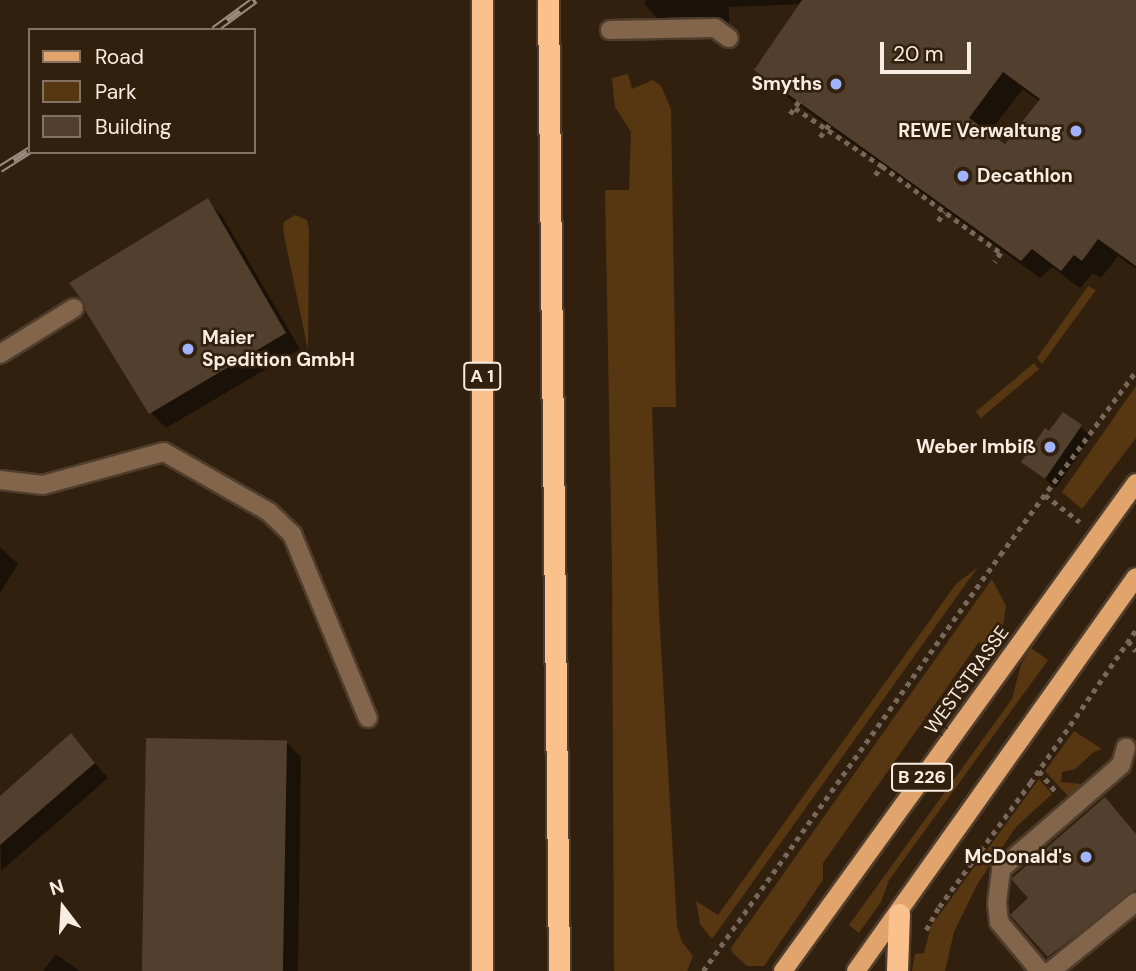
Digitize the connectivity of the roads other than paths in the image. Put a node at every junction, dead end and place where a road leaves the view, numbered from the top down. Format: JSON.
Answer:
{"nodes":[{"id":1,"x":482,"y":0,"type":"edge"},
{"id":2,"x":548,"y":0,"type":"edge"},
{"id":3,"x":610,"y":30,"type":"dead end"},
{"id":4,"x":729,"y":37,"type":"dead end"},
{"id":5,"x":74,"y":308,"type":"dead end"},
{"id":6,"x":0,"y":354,"type":"edge"},
{"id":7,"x":0,"y":480,"type":"edge"},
{"id":8,"x":1136,"y":483,"type":"edge"},
{"id":9,"x":1136,"y":577,"type":"edge"},
{"id":10,"x":368,"y":718,"type":"dead end"},
{"id":11,"x":1126,"y":748,"type":"dead end"},
{"id":12,"x":1136,"y":902,"type":"edge"},
{"id":13,"x":900,"y":914,"type":"junction"},
{"id":14,"x":482,"y":971,"type":"edge"},
{"id":15,"x":559,"y":971,"type":"edge"},
{"id":16,"x":783,"y":971,"type":"edge"},
{"id":17,"x":856,"y":971,"type":"edge"},
{"id":18,"x":897,"y":971,"type":"edge"},
{"id":19,"x":1041,"y":971,"type":"edge"},
{"id":20,"x":1051,"y":971,"type":"edge"}],
"edges":[{"from":1,"to":14,"type":"highway","number":"A 1"},
{"from":2,"to":15,"type":"highway"},
{"from":3,"to":4,"type":"lane"},
{"from":5,"to":6,"type":"lane"},
{"from":7,"to":10,"type":"lane"},
{"from":8,"to":16,"type":"main road","name":"WESTSTRASSE","number":"B 226"},
{"from":9,"to":13,"type":"main road","number":"B 226"},
{"from":11,"to":19,"type":"lane"},
{"from":12,"to":20,"type":"lane"},
{"from":13,"to":17,"type":"main road","number":"B 226"},
{"from":13,"to":18,"type":"highway"}]}
